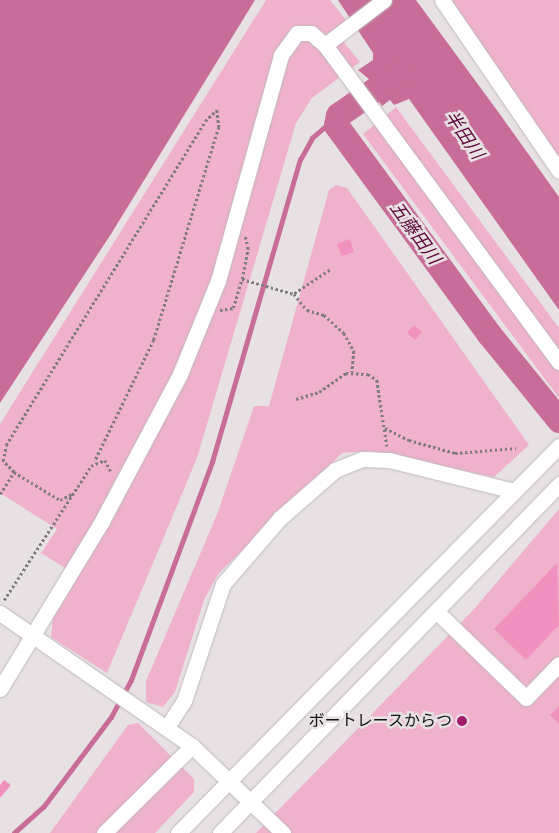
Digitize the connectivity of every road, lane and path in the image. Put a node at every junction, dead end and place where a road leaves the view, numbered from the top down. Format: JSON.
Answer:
{"nodes":[{"id":1,"x":384,"y":0,"type":"edge"},
{"id":2,"x":442,"y":0,"type":"edge"},
{"id":3,"x":325,"y":44,"type":"junction"},
{"id":4,"x":559,"y":171,"type":"edge"},
{"id":5,"x":330,"y":270,"type":"dead end"},
{"id":6,"x":294,"y":294,"type":"junction"},
{"id":7,"x":209,"y":306,"type":"junction"},
{"id":8,"x":559,"y":362,"type":"edge"},
{"id":9,"x":352,"y":372,"type":"junction"},
{"id":10,"x":296,"y":399,"type":"dead end"},
{"id":11,"x":384,"y":428,"type":"junction"},
{"id":12,"x":516,"y":448,"type":"dead end"},
{"id":13,"x":556,"y":449,"type":"edge"},
{"id":14,"x":95,"y":460,"type":"junction"},
{"id":15,"x":389,"y":460,"type":"junction"},
{"id":16,"x":14,"y":472,"type":"junction"},
{"id":17,"x":108,"y":482,"type":"dead end"},
{"id":18,"x":559,"y":484,"type":"edge"},
{"id":19,"x":76,"y":490,"type":"junction"},
{"id":20,"x":514,"y":491,"type":"junction"},
{"id":21,"x":0,"y":494,"type":"edge"},
{"id":22,"x":0,"y":607,"type":"edge"},
{"id":23,"x":436,"y":611,"type":"junction"},
{"id":24,"x":0,"y":613,"type":"edge"},
{"id":25,"x":31,"y":633,"type":"junction"},
{"id":26,"x":559,"y":664,"type":"edge"},
{"id":27,"x":0,"y":690,"type":"edge"},
{"id":28,"x":167,"y":727,"type":"junction"},
{"id":29,"x":192,"y":746,"type":"junction"},
{"id":30,"x":230,"y":780,"type":"junction"},
{"id":31,"x":251,"y":801,"type":"junction"},
{"id":32,"x":104,"y":833,"type":"edge"},
{"id":33,"x":178,"y":833,"type":"edge"},
{"id":34,"x":220,"y":833,"type":"edge"},
{"id":35,"x":283,"y":833,"type":"edge"}],
"edges":[{"from":1,"to":3,"type":"street"},
{"from":2,"to":4,"type":"street"},
{"from":3,"to":7,"type":"street"},
{"from":3,"to":8,"type":"street"},
{"from":5,"to":6,"type":"path"},
{"from":6,"to":7,"type":"path"},
{"from":6,"to":9,"type":"path"},
{"from":7,"to":25,"type":"street"},
{"from":9,"to":10,"type":"path"},
{"from":9,"to":11,"type":"path"},
{"from":11,"to":12,"type":"path"},
{"from":11,"to":15,"type":"path"},
{"from":13,"to":20,"type":"street"},
{"from":14,"to":16,"type":"path"},
{"from":14,"to":17,"type":"path"},
{"from":14,"to":19,"type":"path"},
{"from":15,"to":20,"type":"street"},
{"from":15,"to":28,"type":"street"},
{"from":16,"to":19,"type":"path"},
{"from":16,"to":21,"type":"path"},
{"from":18,"to":23,"type":"street"},
{"from":19,"to":22,"type":"path"},
{"from":20,"to":30,"type":"street"},
{"from":23,"to":26,"type":"street"},
{"from":23,"to":31,"type":"street"},
{"from":24,"to":25,"type":"street"},
{"from":25,"to":27,"type":"street"},
{"from":25,"to":28,"type":"street"},
{"from":28,"to":29,"type":"street"},
{"from":29,"to":30,"type":"street"},
{"from":29,"to":32,"type":"street"},
{"from":30,"to":31,"type":"street"},
{"from":30,"to":33,"type":"street"},
{"from":31,"to":34,"type":"street"},
{"from":31,"to":35,"type":"street"}]}
